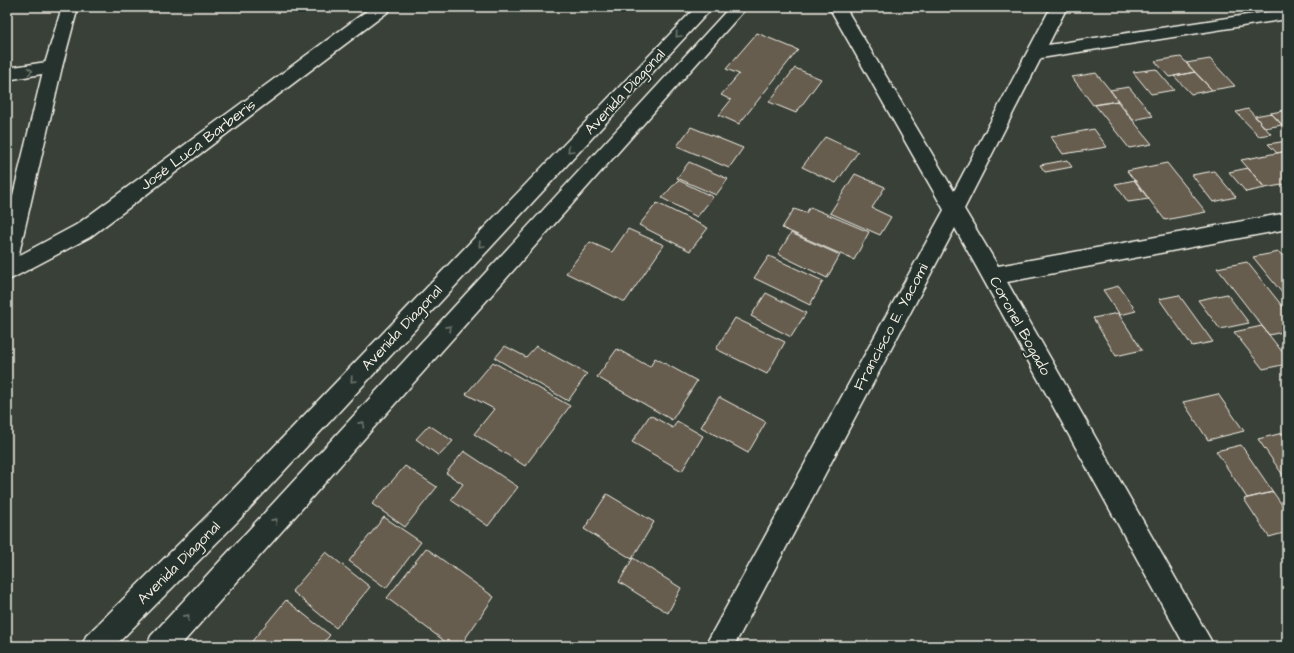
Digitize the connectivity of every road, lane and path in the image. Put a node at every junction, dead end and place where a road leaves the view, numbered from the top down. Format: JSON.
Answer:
{"nodes":[{"id":1,"x":70,"y":7,"type":"edge"},
{"id":2,"x":705,"y":7,"type":"edge"},
{"id":3,"x":739,"y":7,"type":"edge"},
{"id":4,"x":837,"y":7,"type":"edge"},
{"id":5,"x":1059,"y":7,"type":"edge"},
{"id":6,"x":375,"y":9,"type":"edge"},
{"id":7,"x":1287,"y":14,"type":"edge"},
{"id":8,"x":1035,"y":53,"type":"junction"},
{"id":9,"x":52,"y":67,"type":"junction"},
{"id":10,"x":7,"y":74,"type":"edge"},
{"id":11,"x":954,"y":210,"type":"junction"},
{"id":12,"x":1287,"y":221,"type":"edge"},
{"id":13,"x":7,"y":262,"type":"edge"},
{"id":14,"x":7,"y":272,"type":"edge"},
{"id":15,"x":992,"y":276,"type":"junction"},
{"id":16,"x":96,"y":646,"type":"edge"},
{"id":17,"x":161,"y":646,"type":"edge"},
{"id":18,"x":719,"y":646,"type":"edge"},
{"id":19,"x":1200,"y":646,"type":"edge"}],
"edges":[{"from":1,"to":9,"type":"street"},
{"from":2,"to":16,"type":"street","name":"Avenida Diagonal","one_way":true},
{"from":17,"to":3,"type":"street","name":"Avenida Diagonal","one_way":true},
{"from":4,"to":11,"type":"street","name":"Coronel Bogado"},
{"from":5,"to":8,"type":"street","name":"Francisco E. Yacomi"},
{"from":6,"to":14,"type":"street","name":"José Luca Barberis"},
{"from":7,"to":8,"type":"street"},
{"from":8,"to":11,"type":"street","name":"Francisco E. Yacomi"},
{"from":10,"to":9,"type":"street","one_way":true},
{"from":9,"to":13,"type":"street"},
{"from":11,"to":15,"type":"street","name":"Coronel Bogado"},
{"from":11,"to":18,"type":"street","name":"Francisco E. Yacomi"},
{"from":12,"to":15,"type":"street"},
{"from":15,"to":19,"type":"street","name":"Coronel Bogado"}]}
